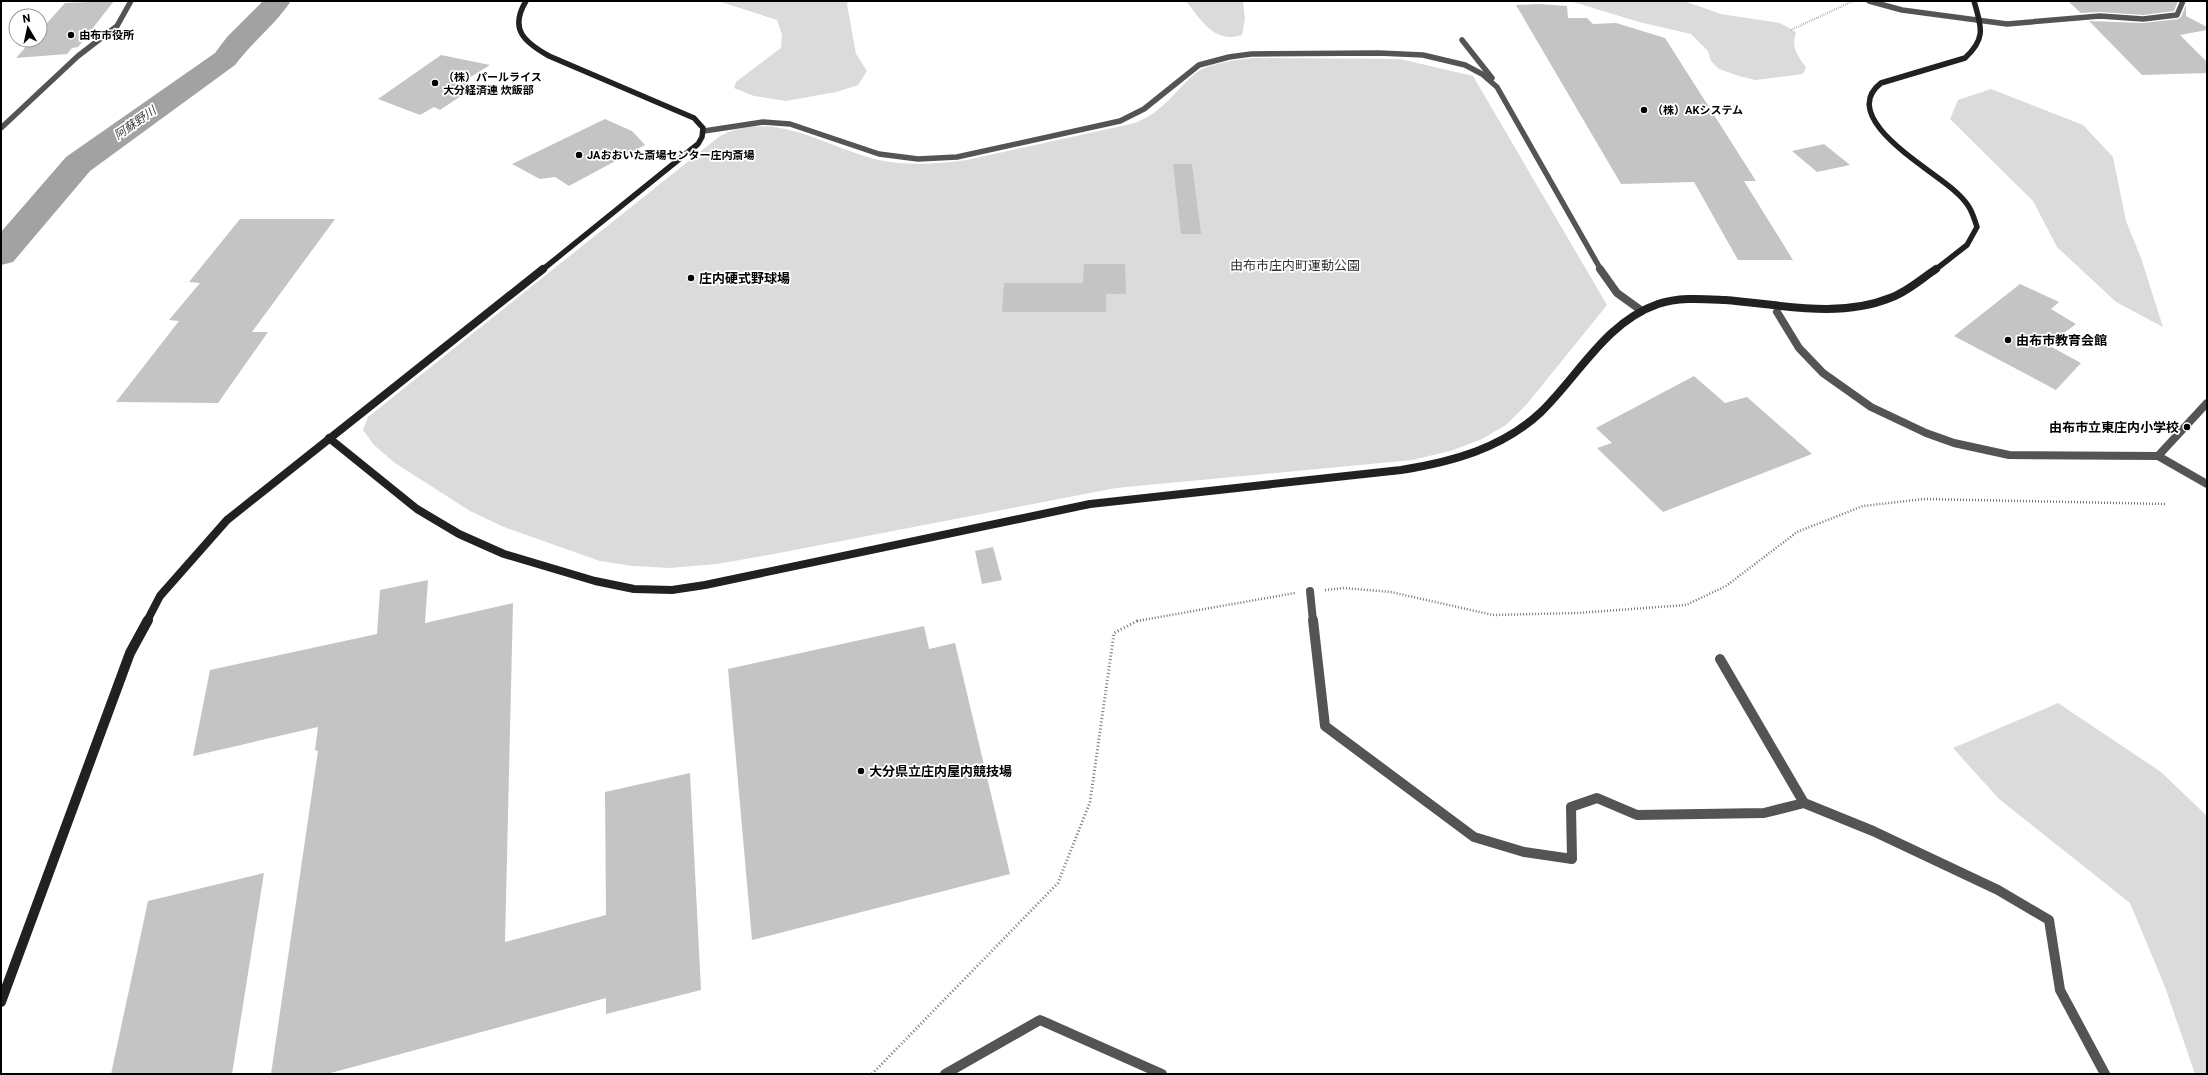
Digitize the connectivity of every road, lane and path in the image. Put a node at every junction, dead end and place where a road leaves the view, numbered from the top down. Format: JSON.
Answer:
{"nodes":[{"id":1,"x":131,"y":1,"type":"edge"},
{"id":2,"x":526,"y":1,"type":"edge"},
{"id":3,"x":1854,"y":1,"type":"edge"},
{"id":4,"x":1869,"y":1,"type":"edge"},
{"id":5,"x":1974,"y":1,"type":"edge"},
{"id":6,"x":2183,"y":1,"type":"edge"},
{"id":7,"x":1979,"y":20,"type":"junction"},
{"id":8,"x":1791,"y":30,"type":"dead end"},
{"id":9,"x":1462,"y":40,"type":"dead end"},
{"id":10,"x":1497,"y":87,"type":"junction"},
{"id":11,"x":1,"y":128,"type":"edge"},
{"id":12,"x":704,"y":131,"type":"junction"},
{"id":13,"x":1642,"y":311,"type":"junction"},
{"id":14,"x":1777,"y":312,"type":"dead end"},
{"id":15,"x":2207,"y":403,"type":"edge"},
{"id":16,"x":329,"y":438,"type":"junction"},
{"id":17,"x":2158,"y":456,"type":"junction"},
{"id":18,"x":2207,"y":484,"type":"edge"},
{"id":19,"x":2166,"y":504,"type":"dead end"},
{"id":20,"x":1310,"y":591,"type":"junction"},
{"id":21,"x":1720,"y":659,"type":"dead end"},
{"id":22,"x":1804,"y":803,"type":"junction"},
{"id":23,"x":1,"y":1002,"type":"edge"},
{"id":24,"x":872,"y":1074,"type":"edge"},
{"id":25,"x":945,"y":1074,"type":"edge"},
{"id":26,"x":1162,"y":1074,"type":"edge"},
{"id":27,"x":2105,"y":1074,"type":"edge"}],
"edges":[{"from":1,"to":11,"type":"street"},
{"from":2,"to":12,"type":"street"},
{"from":3,"to":8,"type":"path"},
{"from":4,"to":7,"type":"street"},
{"from":5,"to":7,"type":"street"},
{"from":6,"to":7,"type":"street"},
{"from":7,"to":13,"type":"street"},
{"from":9,"to":10,"type":"street"},
{"from":10,"to":12,"type":"street"},
{"from":10,"to":13,"type":"street"},
{"from":12,"to":16,"type":"street"},
{"from":13,"to":16,"type":"street"},
{"from":14,"to":17,"type":"street"},
{"from":15,"to":17,"type":"street"},
{"from":16,"to":23,"type":"street"},
{"from":17,"to":18,"type":"street"},
{"from":19,"to":20,"type":"path"},
{"from":20,"to":22,"type":"street"},
{"from":20,"to":24,"type":"path"},
{"from":21,"to":22,"type":"street"},
{"from":22,"to":27,"type":"street"},
{"from":25,"to":26,"type":"street"}]}
